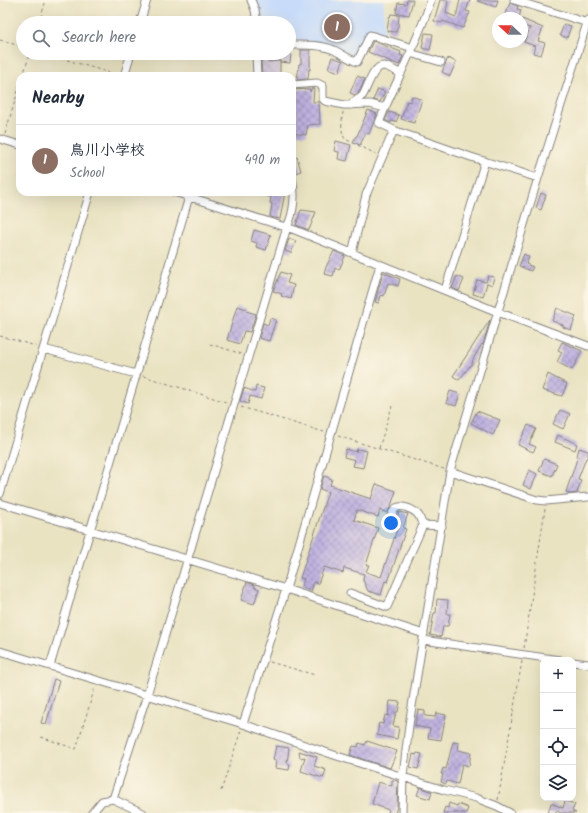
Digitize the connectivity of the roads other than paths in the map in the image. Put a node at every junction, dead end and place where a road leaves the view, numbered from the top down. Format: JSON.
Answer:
{"nodes":[{"id":1,"x":147,"y":0,"type":"edge"},
{"id":2,"x":251,"y":0,"type":"edge"},
{"id":3,"x":431,"y":0,"type":"edge"},
{"id":4,"x":514,"y":0,"type":"edge"},
{"id":5,"x":534,"y":3,"type":"edge"},
{"id":6,"x":142,"y":16,"type":"edge"},
{"id":7,"x":255,"y":16,"type":"edge"},
{"id":8,"x":588,"y":22,"type":"edge"},
{"id":9,"x":296,"y":45,"type":"edge"},
{"id":10,"x":412,"y":51,"type":"junction"},
{"id":11,"x":129,"y":60,"type":"edge"},
{"id":12,"x":256,"y":60,"type":"edge"},
{"id":13,"x":441,"y":62,"type":"dead end"},
{"id":14,"x":125,"y":72,"type":"edge"},
{"id":15,"x":257,"y":72,"type":"edge"},
{"id":16,"x":401,"y":74,"type":"junction"},
{"id":17,"x":296,"y":85,"type":"edge"},
{"id":18,"x":347,"y":105,"type":"junction"},
{"id":19,"x":385,"y":108,"type":"junction"},
{"id":20,"x":394,"y":130,"type":"junction"},
{"id":21,"x":1,"y":140,"type":"edge"},
{"id":22,"x":16,"y":144,"type":"edge"},
{"id":23,"x":485,"y":161,"type":"junction"},
{"id":24,"x":538,"y":178,"type":"junction"},
{"id":25,"x":89,"y":196,"type":"edge"},
{"id":26,"x":186,"y":196,"type":"edge"},
{"id":27,"x":294,"y":196,"type":"edge"},
{"id":28,"x":189,"y":197,"type":"junction"},
{"id":29,"x":287,"y":227,"type":"junction"},
{"id":30,"x":352,"y":253,"type":"junction"},
{"id":31,"x":380,"y":265,"type":"junction"},
{"id":32,"x":445,"y":290,"type":"junction"},
{"id":33,"x":498,"y":312,"type":"junction"},
{"id":34,"x":588,"y":346,"type":"edge"},
{"id":35,"x":44,"y":349,"type":"junction"},
{"id":36,"x":136,"y":374,"type":"junction"},
{"id":37,"x":450,"y":471,"type":"junction"},
{"id":38,"x":0,"y":494,"type":"edge"},
{"id":39,"x":588,"y":497,"type":"edge"},
{"id":40,"x":0,"y":503,"type":"edge"},
{"id":41,"x":391,"y":516,"type":"dead end"},
{"id":42,"x":423,"y":525,"type":"junction"},
{"id":43,"x":442,"y":526,"type":"junction"},
{"id":44,"x":90,"y":530,"type":"junction"},
{"id":45,"x":187,"y":560,"type":"junction"},
{"id":46,"x":286,"y":589,"type":"junction"},
{"id":47,"x":350,"y":593,"type":"dead end"},
{"id":48,"x":423,"y":637,"type":"junction"},
{"id":49,"x":0,"y":651,"type":"edge"},
{"id":50,"x":542,"y":657,"type":"edge"},
{"id":51,"x":576,"y":662,"type":"edge"},
{"id":52,"x":588,"y":664,"type":"edge"},
{"id":53,"x":50,"y":666,"type":"junction"},
{"id":54,"x":147,"y":696,"type":"junction"},
{"id":55,"x":243,"y":724,"type":"junction"},
{"id":56,"x":403,"y":776,"type":"junction"},
{"id":57,"x":114,"y":799,"type":"junction"},
{"id":58,"x":92,"y":813,"type":"edge"},
{"id":59,"x":143,"y":813,"type":"edge"},
{"id":60,"x":402,"y":813,"type":"edge"},
{"id":61,"x":510,"y":813,"type":"edge"}],
"edges":[{"from":1,"to":6,"type":"street"},
{"from":2,"to":7,"type":"street"},
{"from":3,"to":10,"type":"street"},
{"from":4,"to":5,"type":"street"},
{"from":5,"to":8,"type":"street"},
{"from":8,"to":24,"type":"street"},
{"from":9,"to":10,"type":"street"},
{"from":10,"to":13,"type":"street"},
{"from":10,"to":16,"type":"street"},
{"from":11,"to":14,"type":"street"},
{"from":12,"to":15,"type":"street"},
{"from":16,"to":18,"type":"street"},
{"from":16,"to":19,"type":"street"},
{"from":17,"to":18,"type":"street"},
{"from":18,"to":19,"type":"street"},
{"from":19,"to":20,"type":"street"},
{"from":20,"to":23,"type":"street"},
{"from":20,"to":30,"type":"street"},
{"from":21,"to":22,"type":"street"},
{"from":23,"to":24,"type":"street"},
{"from":23,"to":32,"type":"street"},
{"from":24,"to":33,"type":"street"},
{"from":25,"to":35,"type":"street"},
{"from":26,"to":28,"type":"street"},
{"from":27,"to":29,"type":"street"},
{"from":28,"to":29,"type":"street"},
{"from":28,"to":36,"type":"street"},
{"from":29,"to":30,"type":"street"},
{"from":29,"to":45,"type":"street"},
{"from":30,"to":31,"type":"street"},
{"from":31,"to":32,"type":"street"},
{"from":31,"to":46,"type":"street"},
{"from":32,"to":33,"type":"street"},
{"from":33,"to":34,"type":"street"},
{"from":33,"to":37,"type":"street"},
{"from":35,"to":36,"type":"street"},
{"from":35,"to":38,"type":"street"},
{"from":36,"to":44,"type":"street"},
{"from":37,"to":39,"type":"street"},
{"from":37,"to":43,"type":"street"},
{"from":40,"to":44,"type":"street"},
{"from":41,"to":42,"type":"street"},
{"from":42,"to":43,"type":"street"},
{"from":42,"to":47,"type":"street"},
{"from":43,"to":48,"type":"street"},
{"from":44,"to":45,"type":"street"},
{"from":44,"to":53,"type":"street"},
{"from":45,"to":46,"type":"street"},
{"from":45,"to":54,"type":"street"},
{"from":46,"to":48,"type":"street"},
{"from":46,"to":55,"type":"street"},
{"from":48,"to":50,"type":"street"},
{"from":48,"to":56,"type":"street"},
{"from":49,"to":53,"type":"street"},
{"from":51,"to":52,"type":"street"},
{"from":53,"to":54,"type":"street"},
{"from":54,"to":55,"type":"street"},
{"from":54,"to":57,"type":"street"},
{"from":55,"to":56,"type":"street"},
{"from":56,"to":60,"type":"street"},
{"from":56,"to":61,"type":"street"},
{"from":57,"to":58,"type":"street"},
{"from":57,"to":59,"type":"street"}]}
